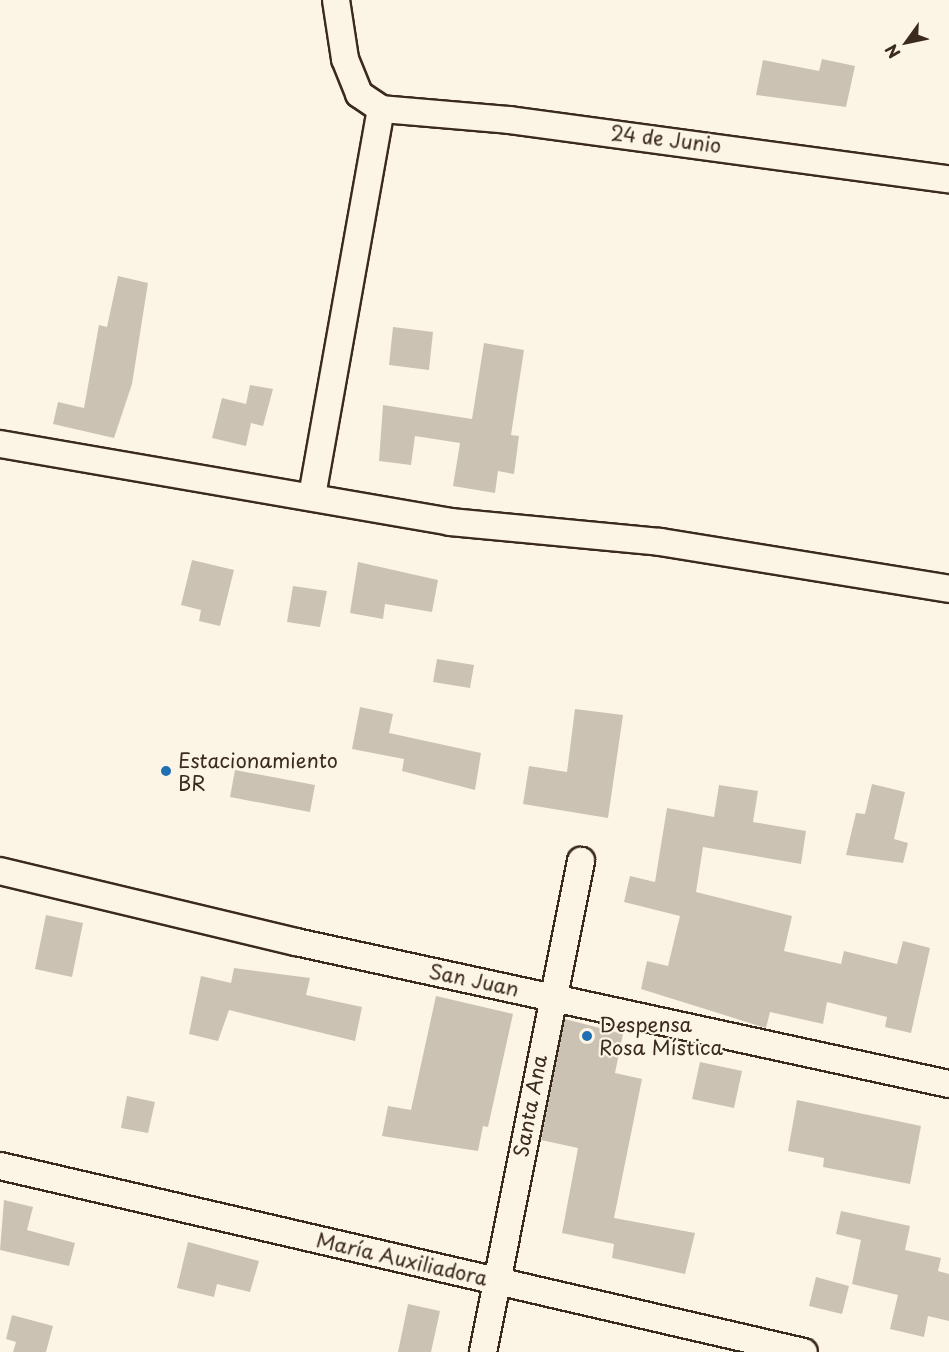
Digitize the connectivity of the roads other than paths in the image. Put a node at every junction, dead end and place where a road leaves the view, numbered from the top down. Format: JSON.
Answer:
{"nodes":[{"id":1,"x":336,"y":0,"type":"edge"},
{"id":2,"x":381,"y":109,"type":"junction"},
{"id":3,"x":949,"y":179,"type":"edge"},
{"id":4,"x":0,"y":444,"type":"edge"},
{"id":5,"x":312,"y":496,"type":"junction"},
{"id":6,"x":949,"y":590,"type":"edge"},
{"id":7,"x":581,"y":861,"type":"dead end"},
{"id":8,"x":0,"y":871,"type":"edge"},
{"id":9,"x":551,"y":996,"type":"junction"},
{"id":10,"x":949,"y":1084,"type":"edge"},
{"id":11,"x":0,"y":1166,"type":"edge"},
{"id":12,"x":498,"y":1281,"type":"junction"},
{"id":13,"x":483,"y":1352,"type":"edge"},
{"id":14,"x":804,"y":1352,"type":"edge"}],
"edges":[{"from":1,"to":2,"type":"street"},
{"from":2,"to":3,"type":"street","name":"24 de Junio"},
{"from":2,"to":5,"type":"street"},
{"from":4,"to":5,"type":"street"},
{"from":5,"to":6,"type":"street"},
{"from":7,"to":9,"type":"street","name":"Santa Ana"},
{"from":8,"to":9,"type":"street","name":"San Juan"},
{"from":9,"to":10,"type":"street","name":"San Juan"},
{"from":9,"to":12,"type":"street","name":"Santa Ana"},
{"from":11,"to":12,"type":"street","name":"María Auxiliadora"},
{"from":12,"to":13,"type":"street","name":"Santa Ana"},
{"from":12,"to":14,"type":"street","name":"María Auxiliadora"}]}
